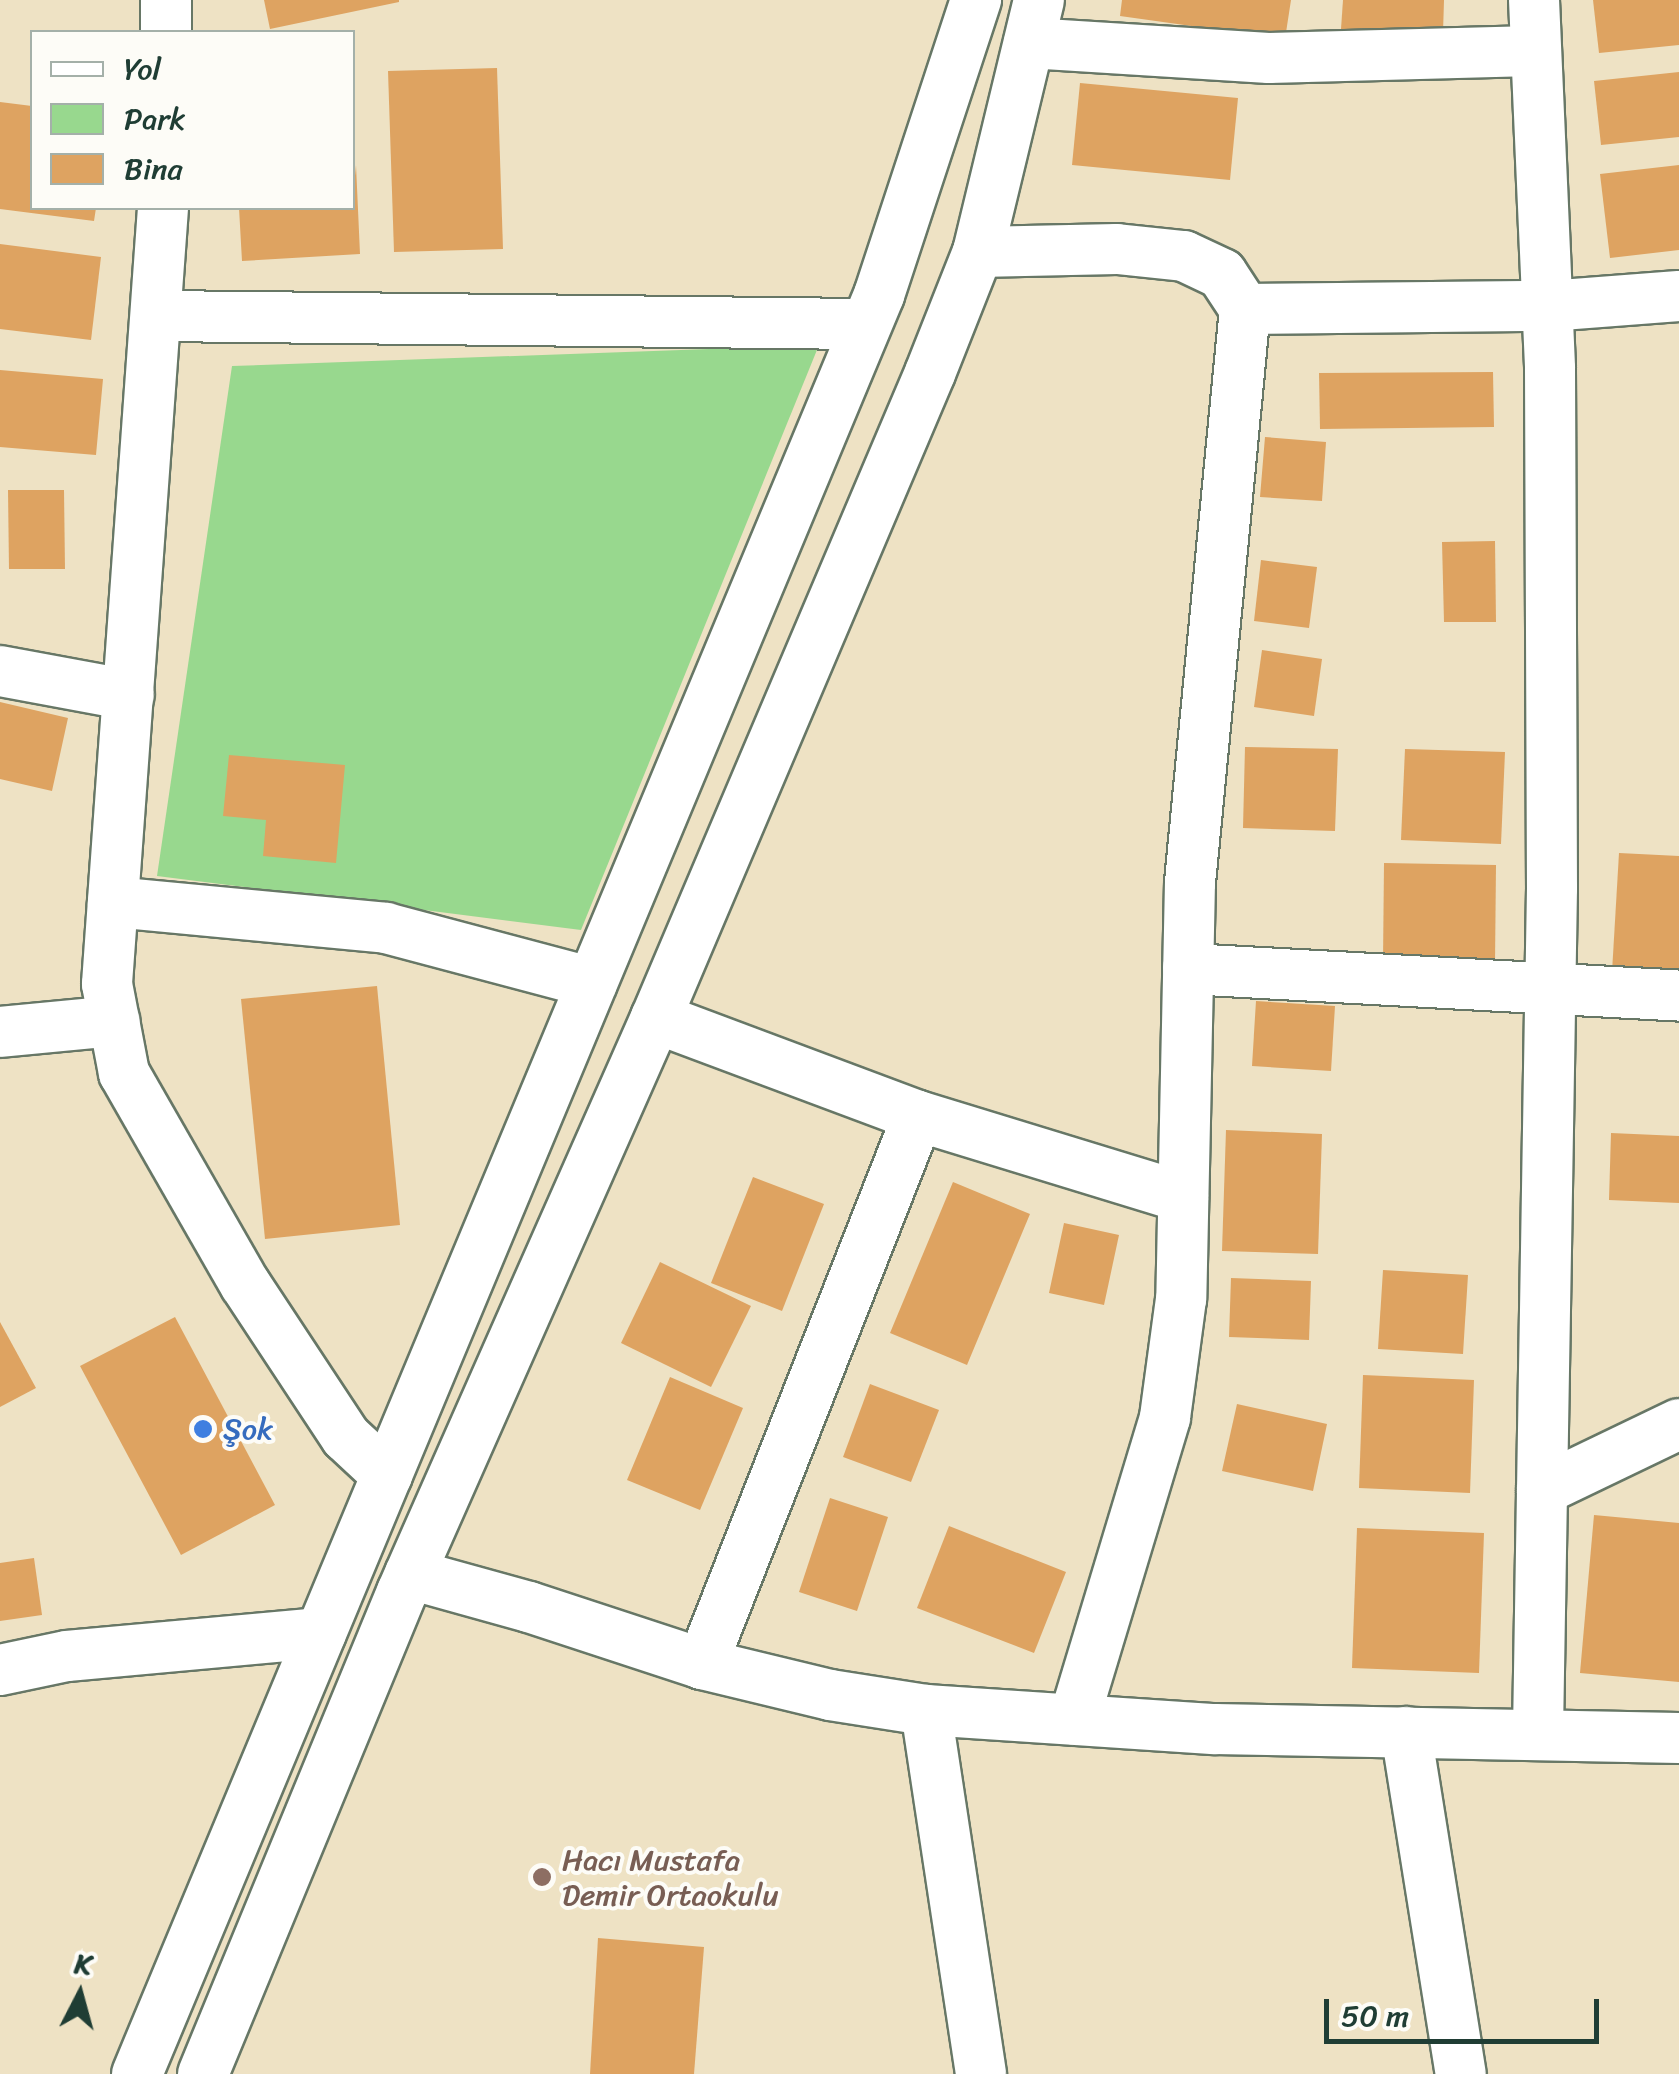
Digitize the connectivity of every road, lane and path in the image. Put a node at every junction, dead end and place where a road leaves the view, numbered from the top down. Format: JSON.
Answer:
{"nodes":[{"id":1,"x":166,"y":0,"type":"edge"},
{"id":2,"x":976,"y":0,"type":"edge"},
{"id":3,"x":1534,"y":0,"type":"edge"},
{"id":4,"x":1034,"y":22,"type":"edge"},
{"id":5,"x":166,"y":30,"type":"edge"},
{"id":6,"x":1533,"y":51,"type":"junction"},
{"id":7,"x":163,"y":210,"type":"edge"},
{"id":8,"x":978,"y":252,"type":"junction"},
{"id":9,"x":1679,"y":296,"type":"edge"},
{"id":10,"x":1548,"y":306,"type":"junction"},
{"id":11,"x":1245,"y":309,"type":"junction"},
{"id":12,"x":158,"y":316,"type":"junction"},
{"id":13,"x":866,"y":324,"type":"junction"},
{"id":14,"x":0,"y":670,"type":"edge"},
{"id":15,"x":129,"y":695,"type":"junction"},
{"id":16,"x":113,"y":902,"type":"junction"},
{"id":17,"x":1188,"y":969,"type":"junction"},
{"id":18,"x":592,"y":983,"type":"junction"},
{"id":19,"x":1550,"y":992,"type":"junction"},
{"id":20,"x":1679,"y":996,"type":"edge"},
{"id":21,"x":656,"y":1018,"type":"junction"},
{"id":22,"x":114,"y":1021,"type":"junction"},
{"id":23,"x":0,"y":1032,"type":"edge"},
{"id":24,"x":918,"y":1116,"type":"junction"},
{"id":25,"x":1183,"y":1197,"type":"junction"},
{"id":26,"x":1679,"y":1424,"type":"edge"},
{"id":27,"x":387,"y":1475,"type":"junction"},
{"id":28,"x":1542,"y":1490,"type":"junction"},
{"id":29,"x":410,"y":1574,"type":"junction"},
{"id":30,"x":321,"y":1633,"type":"junction"},
{"id":31,"x":702,"y":1664,"type":"junction"},
{"id":32,"x":0,"y":1670,"type":"edge"},
{"id":33,"x":926,"y":1710,"type":"junction"},
{"id":34,"x":1074,"y":1720,"type":"junction"},
{"id":35,"x":1406,"y":1732,"type":"junction"},
{"id":36,"x":1538,"y":1735,"type":"junction"},
{"id":37,"x":1679,"y":1738,"type":"edge"},
{"id":38,"x":137,"y":2074,"type":"edge"},
{"id":39,"x":204,"y":2074,"type":"edge"},
{"id":40,"x":981,"y":2074,"type":"edge"},
{"id":41,"x":1462,"y":2074,"type":"edge"}],
"edges":[{"from":1,"to":5,"type":"street"},
{"from":2,"to":13,"type":"street"},
{"from":3,"to":6,"type":"street"},
{"from":4,"to":6,"type":"street"},
{"from":4,"to":8,"type":"street"},
{"from":6,"to":10,"type":"street"},
{"from":7,"to":12,"type":"street"},
{"from":8,"to":11,"type":"street"},
{"from":8,"to":21,"type":"street"},
{"from":9,"to":10,"type":"street"},
{"from":10,"to":11,"type":"street"},
{"from":10,"to":19,"type":"street"},
{"from":11,"to":17,"type":"street"},
{"from":12,"to":13,"type":"street"},
{"from":12,"to":15,"type":"street"},
{"from":13,"to":18,"type":"street"},
{"from":14,"to":15,"type":"street"},
{"from":15,"to":16,"type":"street"},
{"from":16,"to":18,"type":"street"},
{"from":16,"to":22,"type":"street"},
{"from":17,"to":19,"type":"street"},
{"from":17,"to":25,"type":"street"},
{"from":18,"to":27,"type":"street"},
{"from":19,"to":20,"type":"street"},
{"from":19,"to":28,"type":"street"},
{"from":21,"to":24,"type":"street"},
{"from":21,"to":29,"type":"street"},
{"from":22,"to":23,"type":"street"},
{"from":22,"to":27,"type":"street"},
{"from":24,"to":25,"type":"street"},
{"from":24,"to":31,"type":"street"},
{"from":25,"to":34,"type":"street"},
{"from":26,"to":28,"type":"street"},
{"from":27,"to":30,"type":"street"},
{"from":28,"to":36,"type":"street"},
{"from":29,"to":31,"type":"street"},
{"from":29,"to":39,"type":"street"},
{"from":30,"to":32,"type":"street"},
{"from":30,"to":38,"type":"street"},
{"from":31,"to":33,"type":"street"},
{"from":33,"to":34,"type":"street"},
{"from":33,"to":40,"type":"street"},
{"from":34,"to":35,"type":"street"},
{"from":35,"to":36,"type":"street"},
{"from":35,"to":41,"type":"street"},
{"from":36,"to":37,"type":"street"}]}
